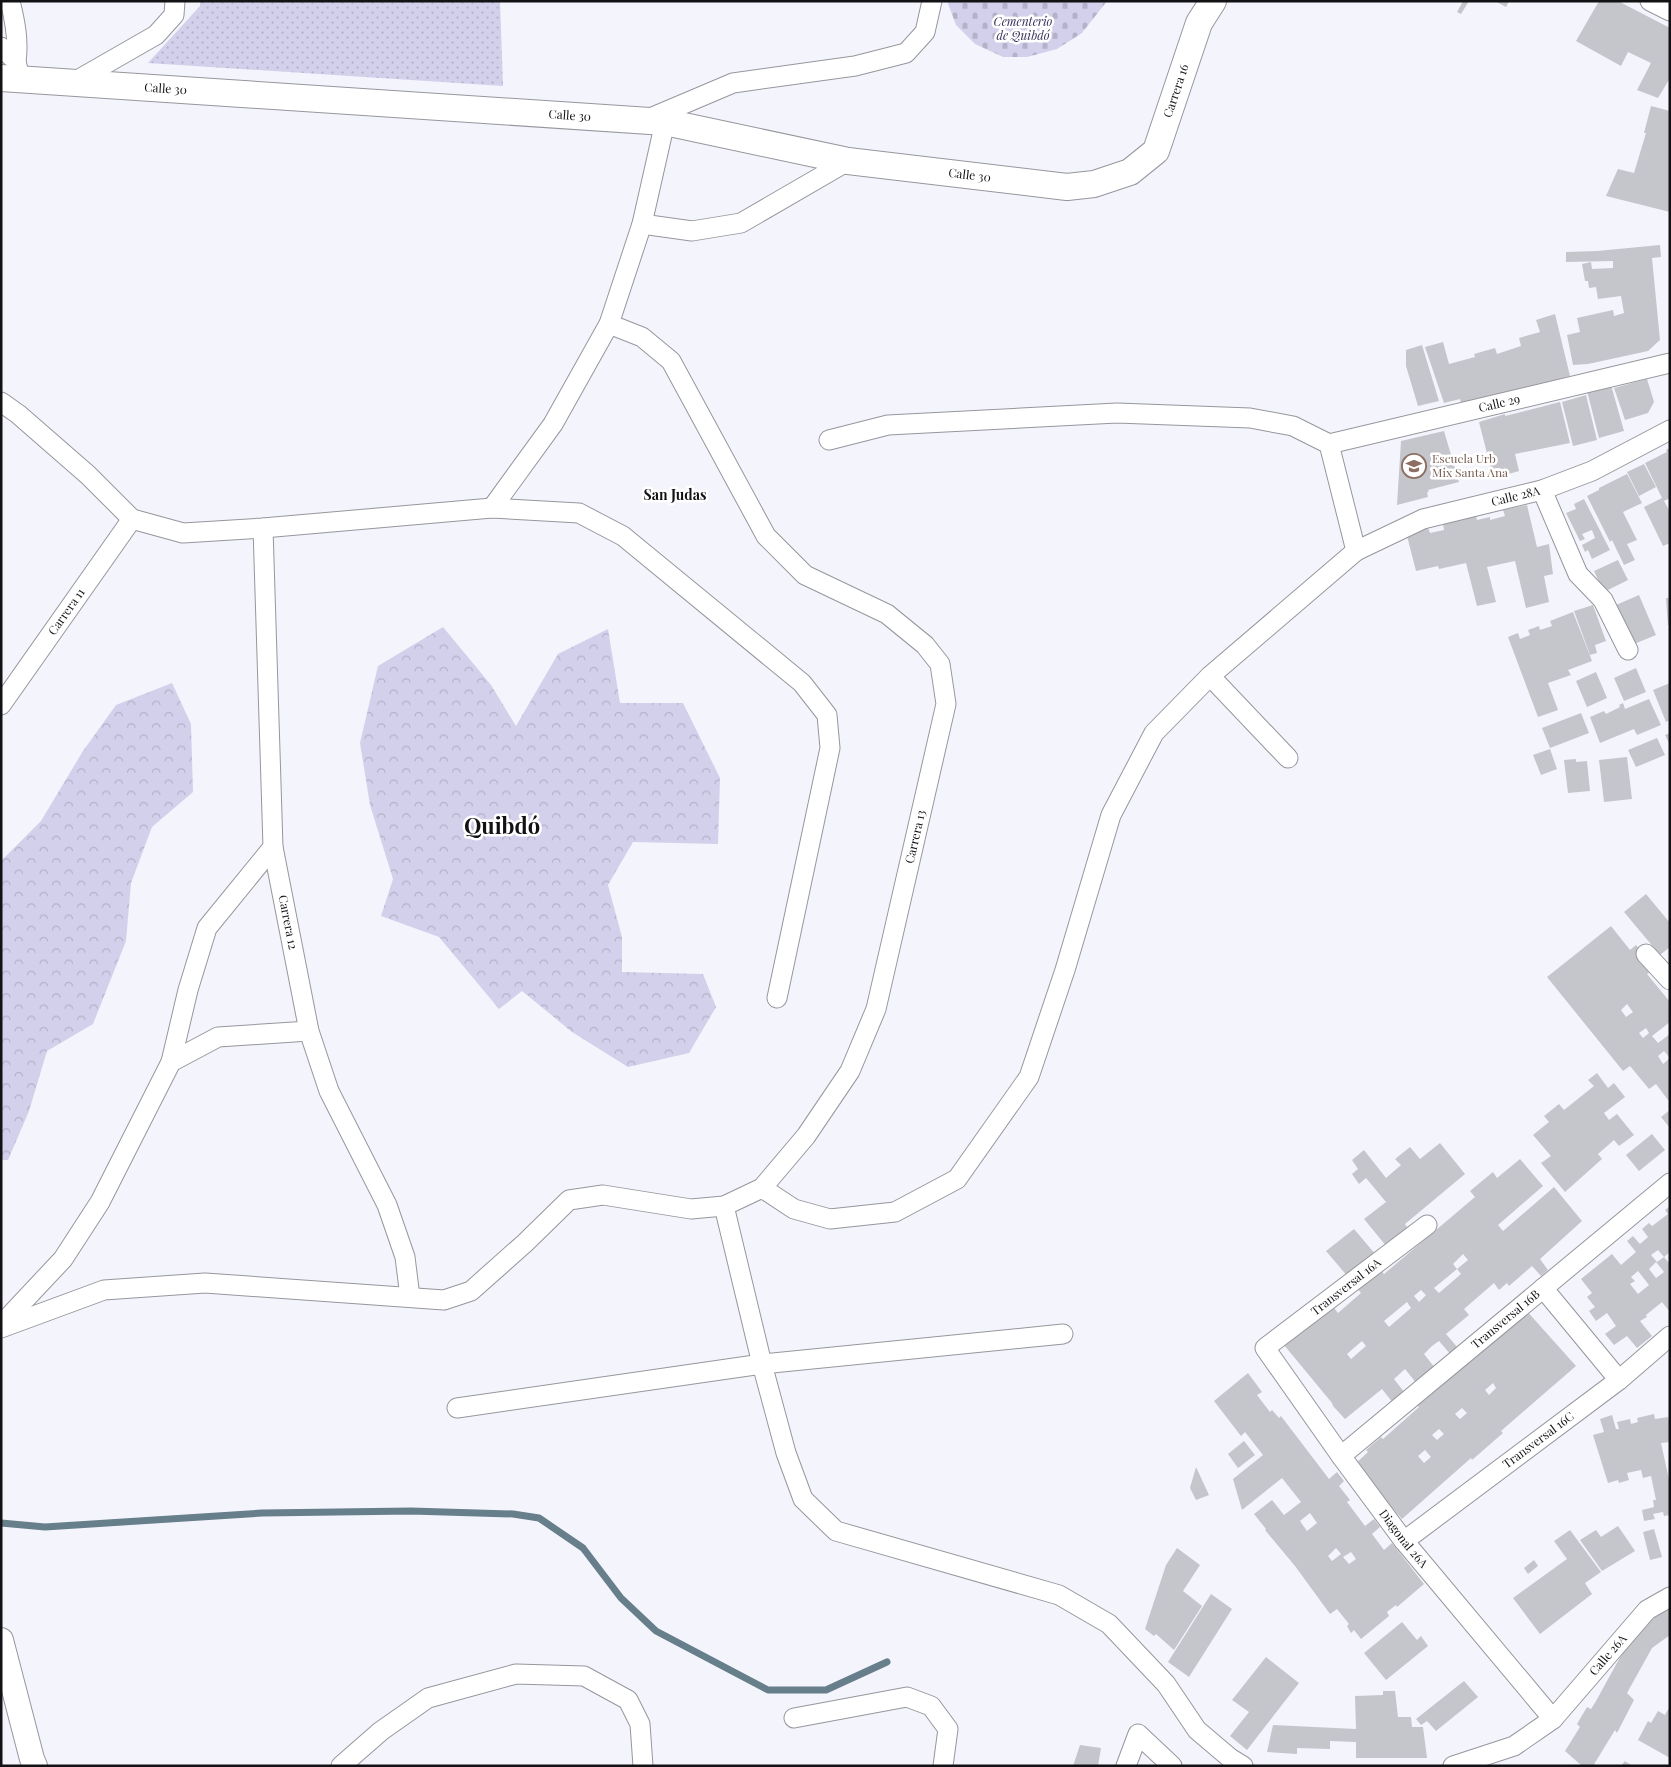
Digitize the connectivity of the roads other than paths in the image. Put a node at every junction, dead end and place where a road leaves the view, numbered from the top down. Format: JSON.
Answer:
{"nodes":[{"id":1,"x":10,"y":1,"type":"edge"},
{"id":2,"x":175,"y":1,"type":"edge"},
{"id":3,"x":932,"y":1,"type":"edge"},
{"id":4,"x":1213,"y":1,"type":"edge"},
{"id":5,"x":1650,"y":1,"type":"edge"},
{"id":6,"x":1670,"y":11,"type":"edge"},
{"id":7,"x":1,"y":47,"type":"edge"},
{"id":8,"x":13,"y":72,"type":"edge"},
{"id":9,"x":74,"y":82,"type":"junction"},
{"id":10,"x":655,"y":121,"type":"junction"},
{"id":11,"x":848,"y":161,"type":"junction"},
{"id":12,"x":1130,"y":172,"type":"joint"},
{"id":13,"x":642,"y":224,"type":"junction"},
{"id":14,"x":608,"y":324,"type":"junction"},
{"id":15,"x":1670,"y":363,"type":"edge"},
{"id":16,"x":1,"y":402,"type":"edge"},
{"id":17,"x":1670,"y":430,"type":"edge"},
{"id":18,"x":829,"y":440,"type":"dead end"},
{"id":19,"x":1329,"y":444,"type":"junction"},
{"id":20,"x":1542,"y":490,"type":"junction"},
{"id":21,"x":492,"y":508,"type":"junction"},
{"id":22,"x":132,"y":520,"type":"junction"},
{"id":23,"x":263,"y":528,"type":"junction"},
{"id":24,"x":1356,"y":551,"type":"junction"},
{"id":25,"x":1628,"y":650,"type":"dead end"},
{"id":26,"x":1210,"y":676,"type":"junction"},
{"id":27,"x":1,"y":704,"type":"edge"},
{"id":28,"x":1288,"y":758,"type":"dead end"},
{"id":29,"x":274,"y":847,"type":"junction"},
{"id":30,"x":1646,"y":954,"type":"dead end"},
{"id":31,"x":1670,"y":980,"type":"edge"},
{"id":32,"x":777,"y":998,"type":"dead end"},
{"id":33,"x":309,"y":1031,"type":"junction"},
{"id":34,"x":171,"y":1062,"type":"junction"},
{"id":35,"x":1670,"y":1182,"type":"edge"},
{"id":36,"x":762,"y":1188,"type":"junction"},
{"id":37,"x":724,"y":1206,"type":"junction"},
{"id":38,"x":1426,"y":1225,"type":"dead end"},
{"id":39,"x":1543,"y":1288,"type":"junction"},
{"id":40,"x":410,"y":1297,"type":"junction"},
{"id":41,"x":1,"y":1327,"type":"edge"},
{"id":42,"x":1063,"y":1334,"type":"dead end"},
{"id":43,"x":1670,"y":1336,"type":"edge"},
{"id":44,"x":1265,"y":1348,"type":"joint"},
{"id":45,"x":762,"y":1364,"type":"junction"},
{"id":46,"x":1619,"y":1380,"type":"junction"},
{"id":47,"x":457,"y":1408,"type":"dead end"},
{"id":48,"x":1341,"y":1456,"type":"junction"},
{"id":49,"x":1404,"y":1541,"type":"junction"},
{"id":50,"x":1670,"y":1597,"type":"edge"},
{"id":51,"x":1,"y":1640,"type":"edge"},
{"id":52,"x":8,"y":1700,"type":"edge"},
{"id":53,"x":794,"y":1718,"type":"dead end"},
{"id":54,"x":1553,"y":1719,"type":"junction"},
{"id":55,"x":35,"y":1766,"type":"edge"},
{"id":56,"x":341,"y":1766,"type":"edge"},
{"id":57,"x":643,"y":1766,"type":"edge"},
{"id":58,"x":943,"y":1766,"type":"edge"},
{"id":59,"x":1126,"y":1766,"type":"edge"},
{"id":60,"x":1172,"y":1766,"type":"edge"},
{"id":61,"x":1243,"y":1766,"type":"edge"},
{"id":62,"x":1453,"y":1766,"type":"edge"}],
"edges":[{"from":1,"to":8,"type":"street"},
{"from":2,"to":9,"type":"street"},
{"from":3,"to":10,"type":"street"},
{"from":4,"to":12,"type":"main road","name":"Carrera 16"},
{"from":5,"to":6,"type":"street"},
{"from":7,"to":8,"type":"street"},
{"from":8,"to":9,"type":"main road","name":"Calle 30"},
{"from":9,"to":10,"type":"main road","name":"Calle 30"},
{"from":10,"to":11,"type":"main road","name":"Calle 30"},
{"from":10,"to":13,"type":"street"},
{"from":11,"to":12,"type":"main road","name":"Calle 30"},
{"from":11,"to":13,"type":"street"},
{"from":13,"to":14,"type":"street"},
{"from":14,"to":21,"type":"street"},
{"from":14,"to":36,"type":"street","name":"Carrera 13"},
{"from":15,"to":19,"type":"street","name":"Calle 29"},
{"from":16,"to":22,"type":"street"},
{"from":17,"to":20,"type":"street","name":"Calle 28A"},
{"from":18,"to":19,"type":"street"},
{"from":19,"to":24,"type":"street"},
{"from":20,"to":24,"type":"street","name":"Calle 28A"},
{"from":20,"to":25,"type":"street"},
{"from":21,"to":23,"type":"street"},
{"from":21,"to":32,"type":"street"},
{"from":22,"to":23,"type":"street"},
{"from":22,"to":27,"type":"street","name":"Carrera 11"},
{"from":23,"to":29,"type":"street","name":"Carrera 12"},
{"from":24,"to":26,"type":"street","name":"Calle 28A"},
{"from":26,"to":28,"type":"street"},
{"from":26,"to":36,"type":"street","name":"Calle 28A"},
{"from":29,"to":33,"type":"street","name":"Carrera 12"},
{"from":29,"to":34,"type":"street"},
{"from":30,"to":31,"type":"street"},
{"from":33,"to":34,"type":"street"},
{"from":33,"to":40,"type":"street","name":"Carrera 12"},
{"from":34,"to":41,"type":"street"},
{"from":35,"to":39,"type":"street","name":"Transversal 16B"},
{"from":36,"to":37,"type":"street"},
{"from":37,"to":40,"type":"street"},
{"from":37,"to":45,"type":"street"},
{"from":38,"to":44,"type":"street","name":"Transversal 16A"},
{"from":39,"to":46,"type":"street"},
{"from":39,"to":48,"type":"street","name":"Transversal 16B"},
{"from":40,"to":41,"type":"street"},
{"from":42,"to":45,"type":"street"},
{"from":43,"to":46,"type":"street","name":"Transversal 16C"},
{"from":44,"to":48,"type":"street","name":"Diagonal 26A"},
{"from":45,"to":47,"type":"street"},
{"from":45,"to":61,"type":"street"},
{"from":46,"to":49,"type":"street","name":"Transversal 16C"},
{"from":48,"to":49,"type":"street","name":"Diagonal 26A"},
{"from":49,"to":54,"type":"street","name":"Diagonal 26A"},
{"from":50,"to":54,"type":"street","name":"Calle 26A"},
{"from":51,"to":52,"type":"street"},
{"from":52,"to":55,"type":"street"},
{"from":53,"to":58,"type":"street"},
{"from":54,"to":62,"type":"street","name":"Calle 26A"},
{"from":56,"to":57,"type":"street"},
{"from":59,"to":60,"type":"street"}]}
